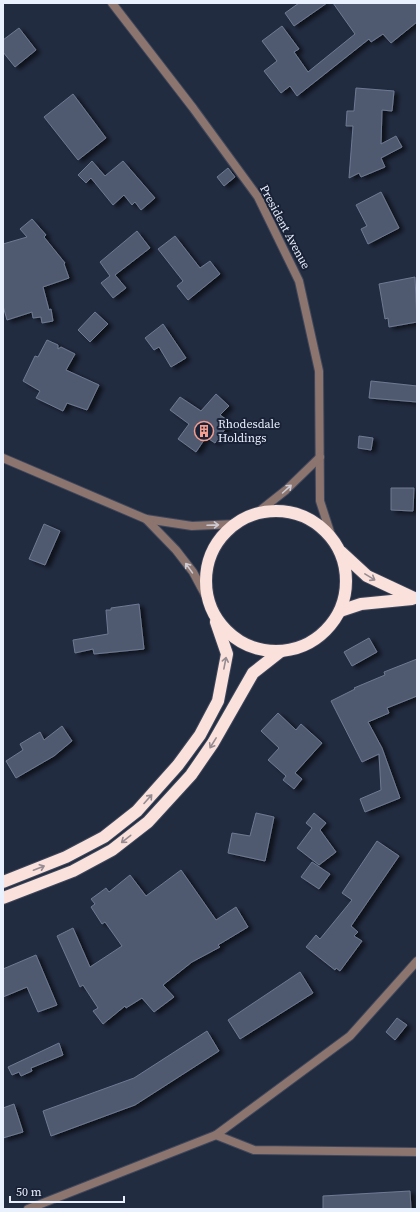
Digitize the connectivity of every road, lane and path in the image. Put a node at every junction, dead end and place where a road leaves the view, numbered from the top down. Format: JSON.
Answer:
{"nodes":[{"id":1,"x":112,"y":3,"type":"edge"},
{"id":2,"x":320,"y":457,"type":"junction"},
{"id":3,"x":3,"y":458,"type":"edge"},
{"id":4,"x":257,"y":513,"type":"junction"},
{"id":5,"x":146,"y":519,"type":"junction"},
{"id":6,"x":235,"y":524,"type":"junction"},
{"id":7,"x":332,"y":538,"type":"junction"},
{"id":8,"x":340,"y":552,"type":"junction"},
{"id":9,"x":415,"y":598,"type":"edge"},
{"id":10,"x":209,"y":602,"type":"junction"},
{"id":11,"x":340,"y":611,"type":"junction"},
{"id":12,"x":214,"y":613,"type":"junction"},
{"id":13,"x":281,"y":651,"type":"junction"},
{"id":14,"x":3,"y":882,"type":"edge"},
{"id":15,"x":3,"y":898,"type":"edge"},
{"id":16,"x":417,"y":961,"type":"edge"},
{"id":17,"x":216,"y":1135,"type":"junction"},
{"id":18,"x":417,"y":1152,"type":"edge"},
{"id":19,"x":28,"y":1209,"type":"edge"}],
"edges":[{"from":1,"to":2,"type":"street","name":"President Avenue"},
{"from":4,"to":2,"type":"street","one_way":true},
{"from":2,"to":7,"type":"street","name":"President Avenue"},
{"from":3,"to":5,"type":"street"},
{"from":4,"to":6,"type":"highway"},
{"from":4,"to":7,"type":"highway"},
{"from":5,"to":6,"type":"street","one_way":true},
{"from":10,"to":5,"type":"street","one_way":true},
{"from":6,"to":10,"type":"highway"},
{"from":7,"to":8,"type":"highway"},
{"from":8,"to":9,"type":"highway","one_way":true},
{"from":8,"to":11,"type":"highway"},
{"from":9,"to":11,"type":"highway"},
{"from":10,"to":12,"type":"highway"},
{"from":11,"to":13,"type":"highway"},
{"from":12,"to":13,"type":"highway"},
{"from":14,"to":12,"type":"highway","one_way":true},
{"from":13,"to":15,"type":"highway","one_way":true},
{"from":16,"to":17,"type":"street"},
{"from":17,"to":18,"type":"street"},
{"from":17,"to":19,"type":"street"}]}
